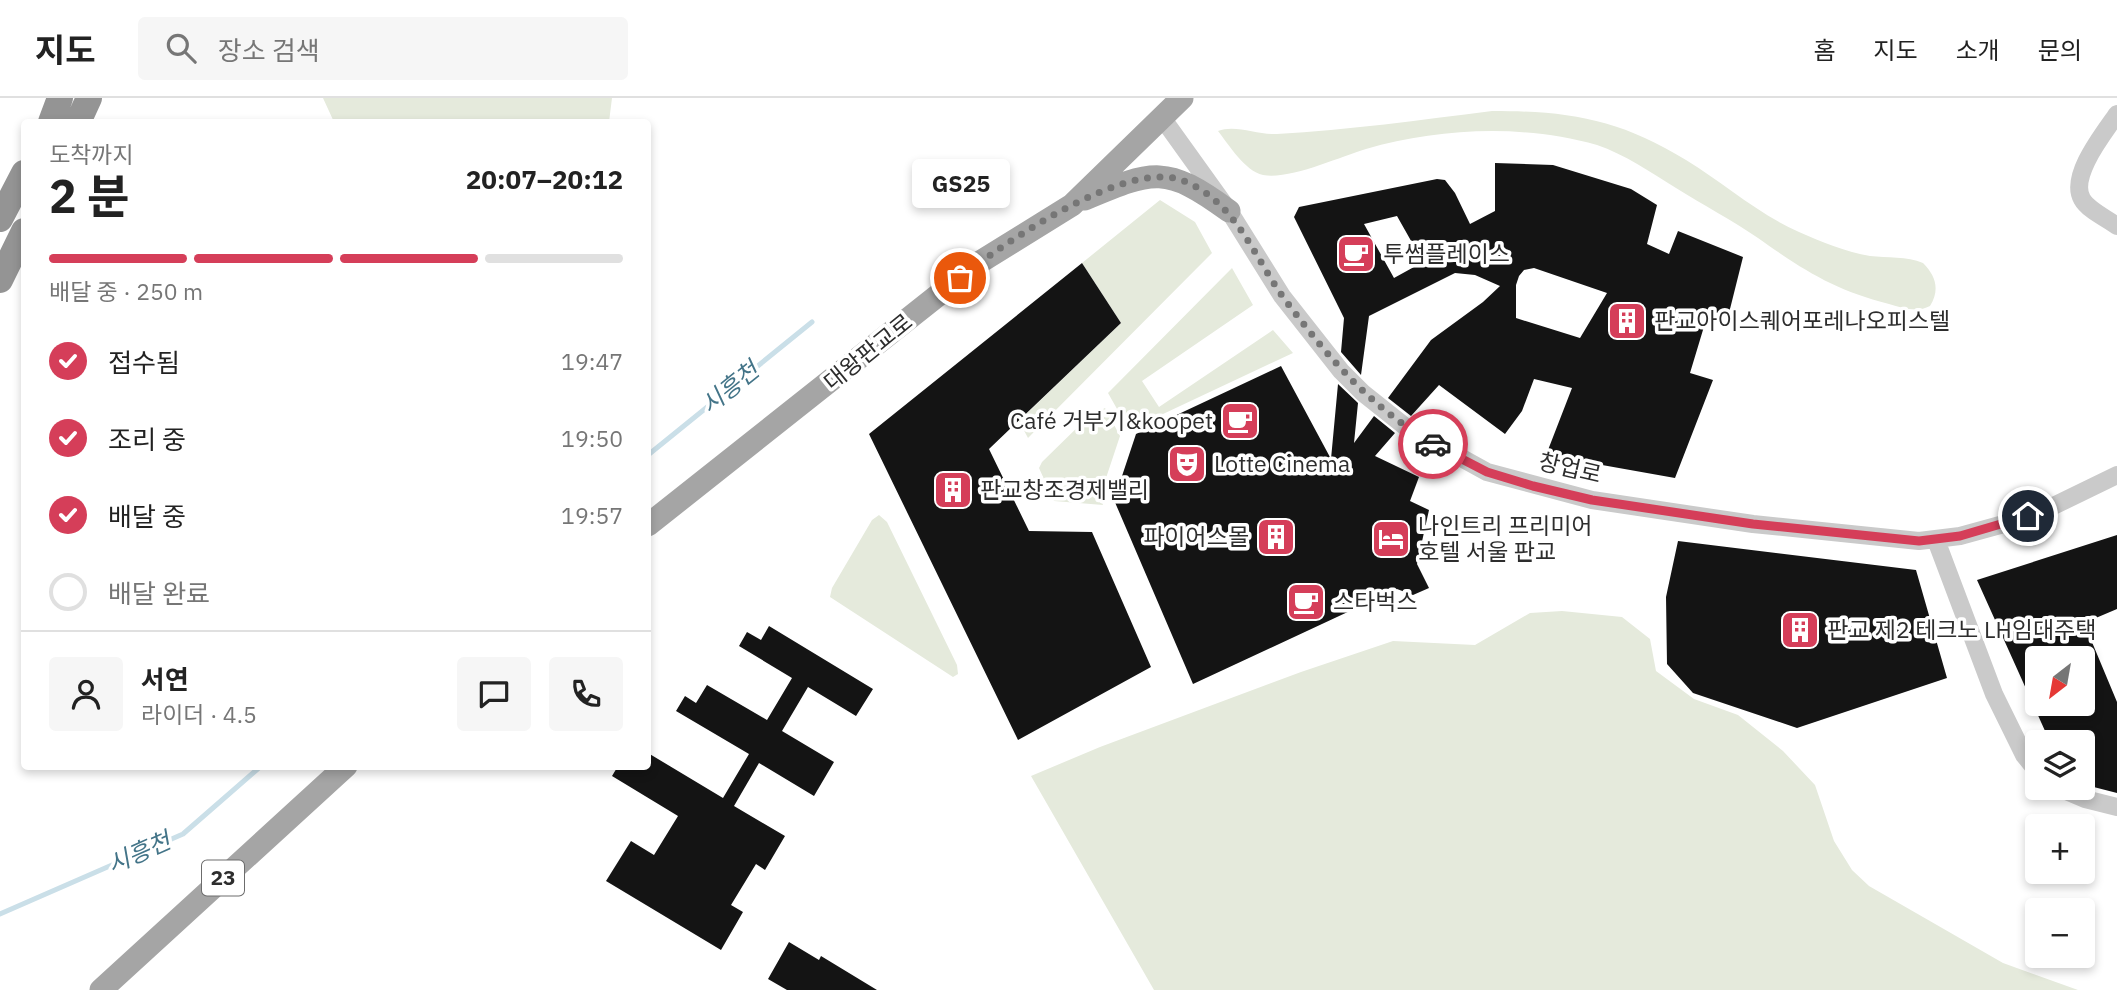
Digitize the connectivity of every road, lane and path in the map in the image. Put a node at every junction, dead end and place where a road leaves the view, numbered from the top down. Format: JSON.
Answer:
{"nodes":[{"id":1,"x":60,"y":98,"type":"edge"},
{"id":2,"x":89,"y":98,"type":"edge"},
{"id":3,"x":1182,"y":98,"type":"edge"},
{"id":4,"x":2117,"y":114,"type":"edge"},
{"id":5,"x":1163,"y":118,"type":"junction"},
{"id":6,"x":52,"y":119,"type":"edge"},
{"id":7,"x":79,"y":119,"type":"edge"},
{"id":8,"x":21,"y":179,"type":"edge"},
{"id":9,"x":1072,"y":205,"type":"junction"},
{"id":10,"x":1229,"y":211,"type":"junction"},
{"id":11,"x":0,"y":219,"type":"edge"},
{"id":12,"x":2117,"y":226,"type":"edge"},
{"id":13,"x":21,"y":237,"type":"edge"},
{"id":14,"x":0,"y":280,"type":"edge"},
{"id":15,"x":2117,"y":475,"type":"edge"},
{"id":16,"x":651,"y":523,"type":"edge"},
{"id":17,"x":1936,"y":540,"type":"junction"},
{"id":18,"x":2025,"y":756,"type":"edge"},
{"id":19,"x":342,"y":770,"type":"edge"},
{"id":20,"x":2089,"y":800,"type":"edge"},
{"id":21,"x":2117,"y":807,"type":"edge"},
{"id":22,"x":102,"y":990,"type":"edge"}],
"edges":[{"from":1,"to":6,"type":"highway"},
{"from":2,"to":7,"type":"highway"},
{"from":3,"to":5,"type":"main road","name":"대왕판교로"},
{"from":4,"to":12,"type":"street"},
{"from":5,"to":9,"type":"main road","name":"대왕판교로"},
{"from":5,"to":10,"type":"street","name":"창업로"},
{"from":8,"to":11,"type":"highway"},
{"from":9,"to":10,"type":"main road"},
{"from":9,"to":16,"type":"main road","name":"대왕판교로"},
{"from":10,"to":17,"type":"street","name":"창업로"},
{"from":13,"to":14,"type":"highway"},
{"from":15,"to":17,"type":"street","name":"창업로"},
{"from":17,"to":18,"type":"street"},
{"from":19,"to":22,"type":"main road","number":"23"},
{"from":20,"to":21,"type":"street"}]}
